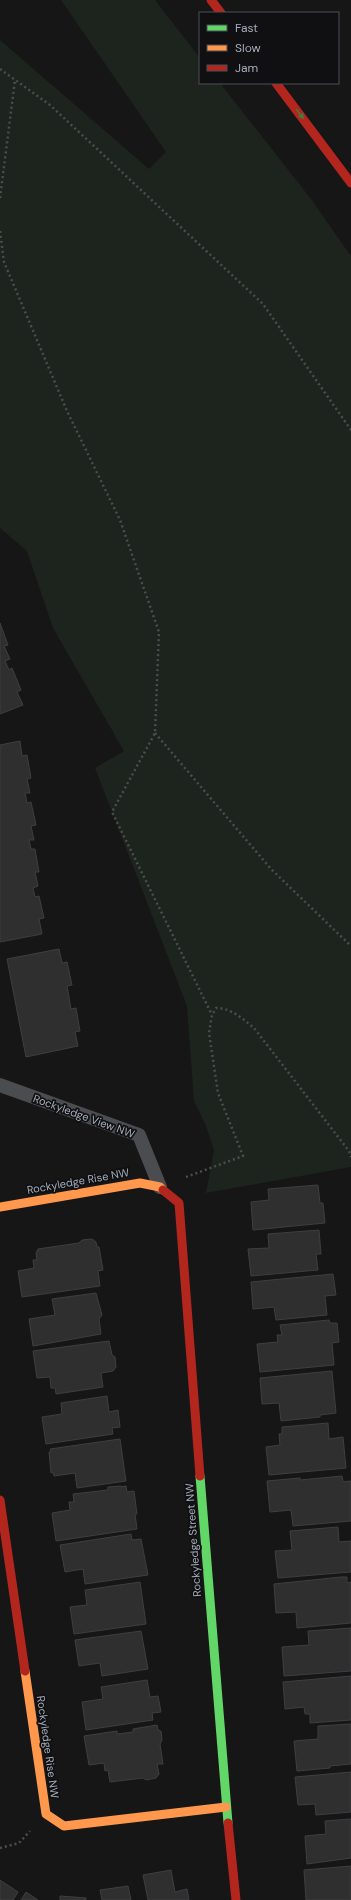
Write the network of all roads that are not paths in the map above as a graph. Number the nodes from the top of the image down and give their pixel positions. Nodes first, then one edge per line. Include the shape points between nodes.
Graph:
1 (211, 0) edge
2 (220, 12) edge
3 (277, 84) edge
4 (351, 183) edge
5 (0, 1085) edge
6 (160, 1187) junction
7 (0, 1207) edge
8 (0, 1500) edge
9 (226, 1807) junction
10 (236, 1900) edge

1 - 2 main road
3 -> 4 main road
5 - 6 lane, Rockyledge View NW via 139,1135
6 - 7 main road, Rockyledge Rise NW via 140,1183
6 - 9 main road, Rockyledge Street NW via 179,1203
8 - 9 main road, Rockyledge Rise NW via 46,1814 64,1826
9 - 10 main road, Rockyledge Street NW

